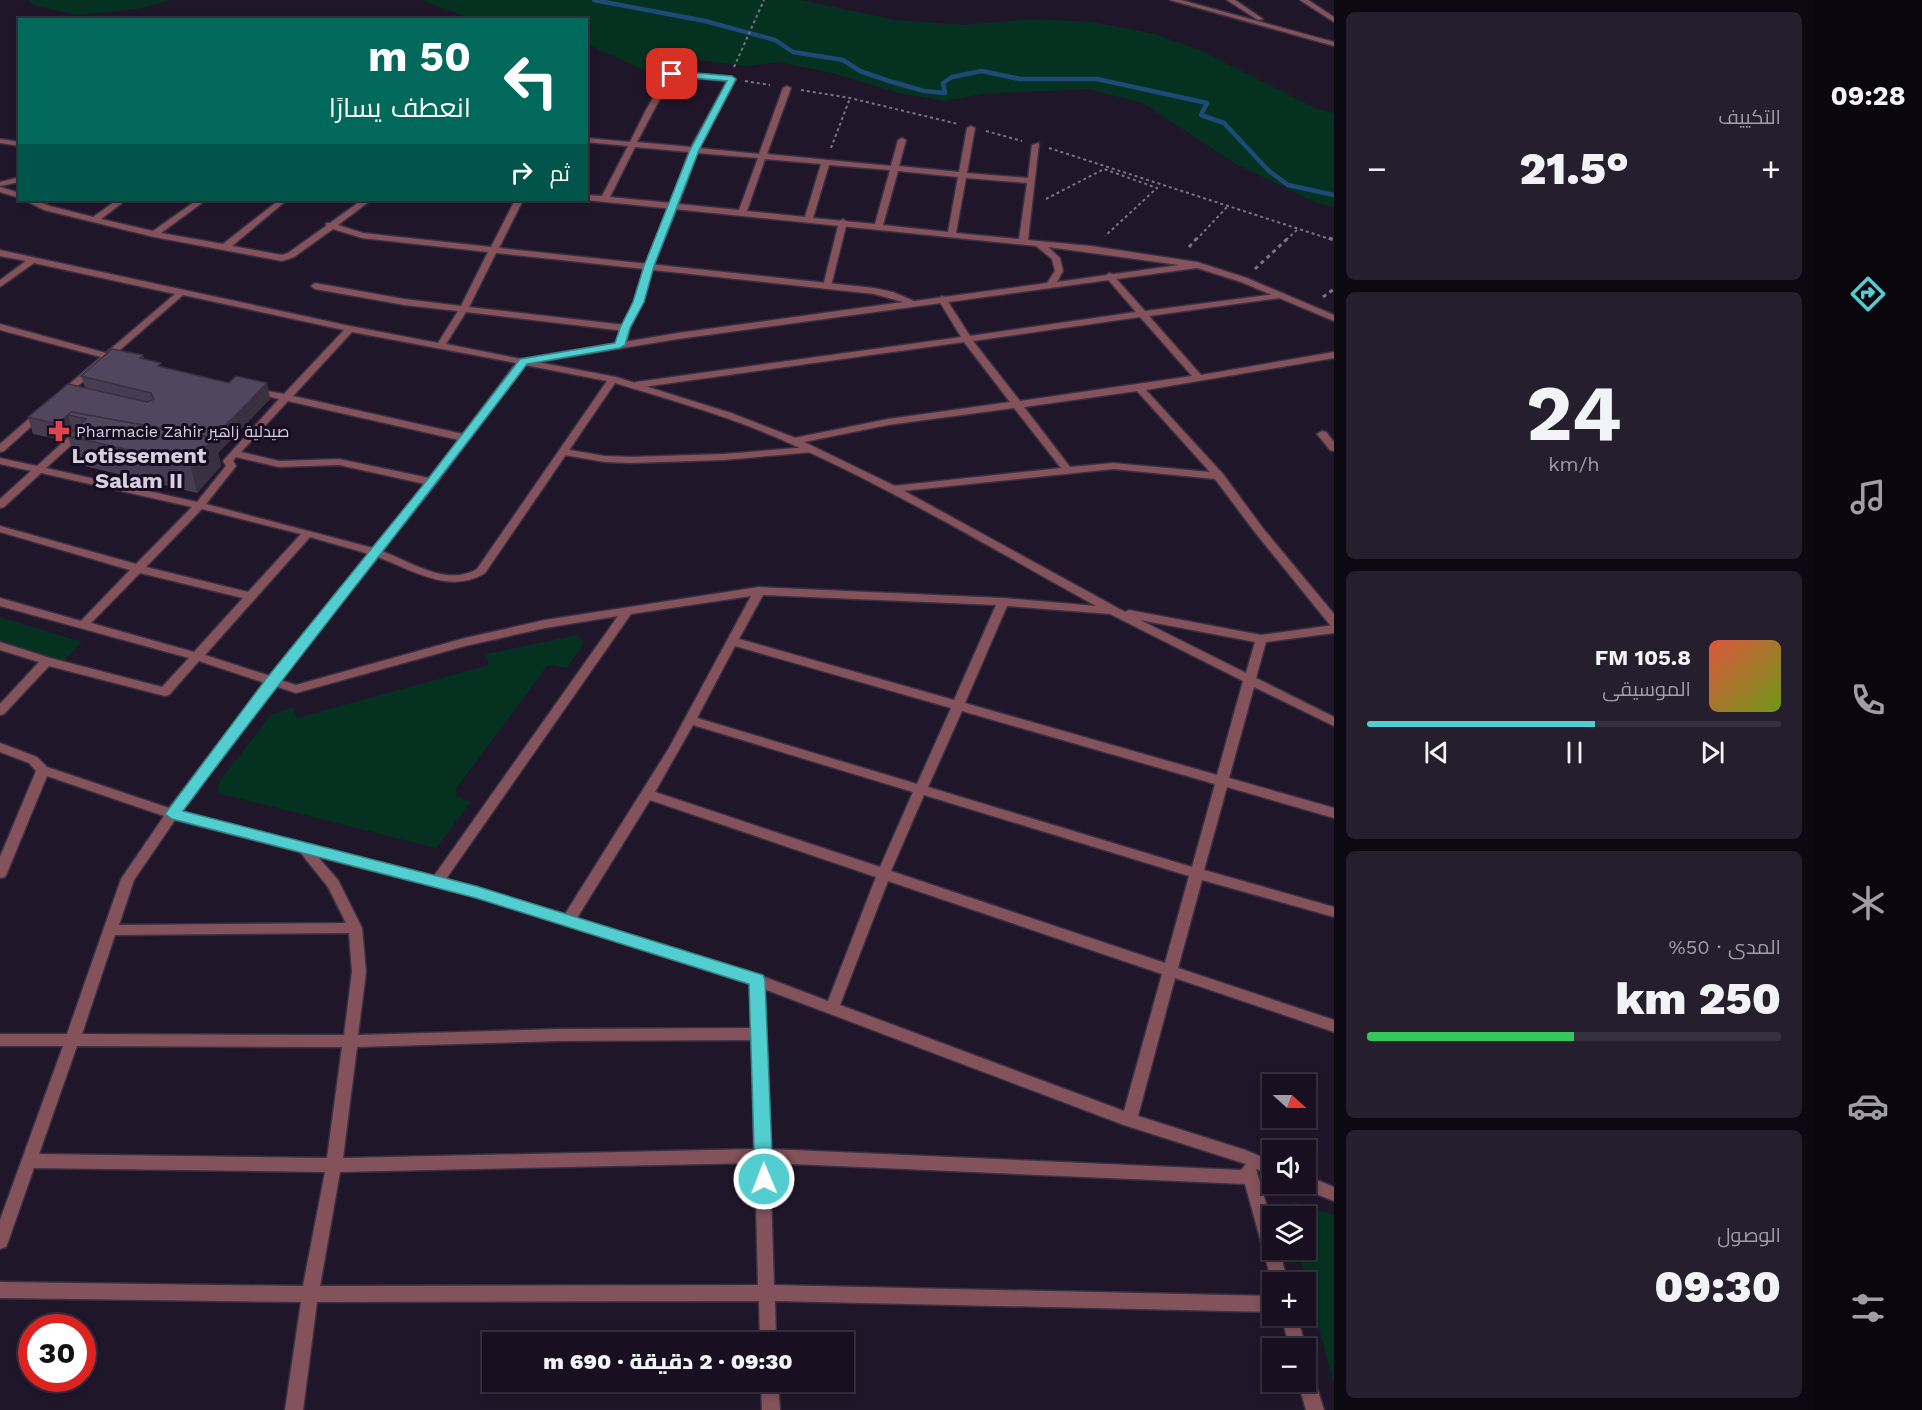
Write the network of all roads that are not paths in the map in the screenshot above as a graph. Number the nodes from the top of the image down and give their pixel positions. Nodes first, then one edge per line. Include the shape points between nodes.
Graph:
1 (1173, 0) edge
2 (1230, 0) edge
3 (1304, 0) edge
4 (1334, 20) edge
5 (1268, 25) junction
6 (1334, 44) edge
7 (787, 88) dead end
8 (971, 128) dead end
9 (588, 140) edge
10 (902, 140) dead end
11 (0, 141) edge
12 (18, 144) edge
13 (633, 144) junction
14 (1036, 145) dead end
15 (694, 150) junction
16 (762, 157) junction
17 (826, 162) junction
18 (893, 169) junction
19 (962, 176) junction
20 (0, 179) edge
21 (15, 180) edge
22 (1030, 181) junction
23 (0, 184) edge
24 (0, 189) edge
25 (18, 195) edge
26 (588, 197) edge
27 (605, 199) junction
28 (30, 201) edge
29 (121, 201) edge
30 (201, 201) edge
31 (282, 201) edge
32 (365, 201) edge
33 (518, 201) edge
34 (674, 206) junction
35 (742, 213) junction
36 (95, 219) junction
37 (808, 220) junction
38 (843, 222) junction
39 (329, 225) junction
40 (879, 226) junction
41 (154, 234) junction
42 (952, 234) junction
43 (1023, 242) junction
44 (1038, 243) junction
45 (225, 247) junction
46 (494, 249) junction
47 (0, 253) edge
48 (33, 260) junction
49 (1197, 265) junction
50 (649, 266) junction
51 (1109, 276) junction
52 (0, 284) edge
53 (1051, 284) junction
54 (315, 286) dead end
55 (827, 286) junction
56 (182, 292) junction
57 (1280, 295) junction
58 (942, 298) junction
59 (912, 303) junction
60 (463, 309) junction
61 (1141, 314) junction
62 (1334, 318) edge
63 (0, 327) edge
64 (625, 328) junction
65 (350, 329) junction
66 (967, 339) junction
67 (441, 345) junction
68 (620, 345) junction
69 (1334, 355) edge
70 (107, 357) junction
71 (129, 362) edge
72 (523, 362) junction
73 (1198, 377) junction
74 (613, 379) junction
75 (636, 385) junction
76 (240, 387) edge
77 (1139, 387) junction
78 (67, 395) edge
79 (285, 397) junction
80 (1015, 404) junction
81 (49, 406) edge
82 (1322, 434) dead end
83 (89, 437) edge
84 (465, 438) junction
85 (794, 441) junction
86 (1334, 448) edge
87 (0, 449) edge
88 (809, 450) junction
89 (564, 452) junction
90 (231, 457) junction
91 (216, 459) dead end
92 (0, 461) edge
93 (39, 470) junction
94 (1067, 470) junction
95 (1219, 476) junction
96 (432, 482) junction
97 (893, 489) junction
98 (0, 505) edge
99 (199, 506) junction
100 (0, 529) edge
101 (307, 534) junction
102 (375, 552) junction
103 (139, 569) junction
104 (759, 591) junction
105 (252, 597) junction
106 (0, 602) edge
107 (1003, 602) junction
108 (628, 611) junction
109 (1113, 611) junction
110 (1334, 622) edge
111 (82, 626) junction
112 (1334, 629) edge
113 (1261, 639) junction
114 (732, 641) junction
115 (0, 646) edge
116 (198, 657) junction
117 (47, 662) junction
118 (1251, 680) junction
119 (271, 683) junction
120 (960, 706) junction
121 (0, 711) edge
122 (690, 720) junction
123 (1334, 722) edge
124 (0, 747) edge
125 (42, 770) junction
126 (1221, 780) junction
127 (920, 790) junction
128 (647, 794) junction
129 (1334, 813) edge
130 (172, 814) junction
131 (304, 848) junction
132 (0, 873) edge
133 (1196, 873) junction
134 (884, 874) junction
135 (437, 882) junction
136 (1334, 912) edge
137 (568, 921) junction
138 (355, 928) junction
139 (111, 930) junction
140 (1169, 971) junction
141 (757, 980) junction
142 (832, 1008) junction
143 (1334, 1026) edge
144 (759, 1034) junction
145 (0, 1041) edge
146 (72, 1041) junction
147 (351, 1041) junction
148 (1129, 1120) junction
149 (764, 1156) junction
150 (1245, 1157) junction
151 (28, 1161) junction
152 (1262, 1164) edge
153 (334, 1165) junction
154 (1251, 1176) junction
155 (1316, 1187) edge
156 (1334, 1194) edge
157 (0, 1242) edge
158 (1277, 1272) edge
159 (0, 1290) edge
160 (766, 1293) junction
161 (310, 1294) junction
162 (1262, 1304) edge
163 (768, 1332) edge
164 (770, 1392) edge
165 (1310, 1392) edge
166 (294, 1410) edge
167 (771, 1410) edge
168 (1315, 1410) edge

1 - 5 street
2 - 5 street
3 - 4 street
5 - 6 street
7 - 16 street
8 - 19 street
9 - 13 street
10 - 18 street
11 - 12 street
13 - 15 street
13 - 15 street via 672,74 732,79
13 - 27 street
14 - 22 street
15 - 16 street
15 - 34 street
16 - 17 street
16 - 35 street
17 - 18 street
17 - 37 street
18 - 19 street
18 - 40 street
19 - 22 street
19 - 42 street
20 - 21 street
21 - 23 street
22 - 43 street
24 - 25 street
26 - 27 street
27 - 34 street
28 - 36 street
29 - 36 street
30 - 41 street
31 - 45 street
32 - 39 street
33 - 46 street
34 - 35 street
34 - 50 street
35 - 37 street
36 - 41 street
37 - 38 street
38 - 40 street
38 - 55 street
39 - 45 street via 286,258
39 - 46 street via 362,235
40 - 42 street
41 - 45 street
42 - 43 street
43 - 44 street
44 - 49 street
44 - 53 street via 1056,258 1059,271
46 - 50 street
46 - 60 street
47 - 48 street
48 - 52 street
48 - 56 street
49 - 51 street
49 - 57 street
50 - 55 street
50 - 64 street via 639,302
51 - 53 street
51 - 61 street
53 - 58 street
54 - 60 street
55 - 59 street via 890,294
56 - 65 street
56 - 70 street
57 - 61 street
57 - 62 street
58 - 59 street
58 - 66 street
59 - 68 street
60 - 64 street
60 - 67 street
61 - 66 street
61 - 73 street
63 - 70 street
64 - 68 street
65 - 67 street
65 - 79 street
66 - 75 street
66 - 80 street
67 - 72 street
68 - 72 street
69 - 73 street
70 - 71 street
70 - 78 street
72 - 74 street
72 - 84 street
73 - 77 street
74 - 75 street
74 - 89 street
75 - 85 street
76 - 79 street
77 - 80 street
77 - 95 street
79 - 84 street
79 - 90 street
80 - 85 street via 888,422
80 - 94 street
81 - 87 street
82 - 86 street
83 - 93 street via 77,435
84 - 96 street
85 - 88 street
88 - 89 street via 631,460
88 - 97 street
89 - 102 street via 474,577 442,578
90 - 91 street
90 - 96 street via 284,464 339,462
90 - 99 street via 231,466
92 - 93 street
93 - 98 street
93 - 99 street
94 - 95 street via 1113,466
94 - 97 street
95 - 110 street
96 - 102 street
97 - 109 street
99 - 101 street
99 - 103 street
100 - 103 street
101 - 102 street
101 - 105 street
102 - 119 street
103 - 105 street
103 - 111 street
104 - 107 street
104 - 108 street
104 - 114 street
105 - 116 street
106 - 111 street
107 - 109 street
107 - 120 street
108 - 119 street via 465,642 296,689
108 - 135 street
109 - 113 street
109 - 118 street
111 - 116 street
112 - 113 street
113 - 118 street
114 - 120 street
114 - 122 street
115 - 117 street
116 - 117 street via 169,690 159,692
116 - 119 street
117 - 121 street
118 - 123 street
118 - 126 street
119 - 130 street
120 - 126 street
120 - 127 street
122 - 127 street
122 - 128 street
124 - 125 street via 33,760
125 - 130 street
125 - 132 street
126 - 129 street
126 - 133 street
127 - 133 street
127 - 134 street
128 - 134 street
128 - 137 street
130 - 131 street
130 - 139 street via 128,879
131 - 135 street
131 - 138 street via 333,884
133 - 136 street
133 - 140 street
134 - 140 street
134 - 142 street
135 - 137 street
137 - 141 street
138 - 139 street
138 - 147 street via 359,972
139 - 146 street
140 - 143 street
140 - 148 street
141 - 142 street
141 - 144 street
142 - 148 street
144 - 147 street
144 - 149 street
145 - 146 street
146 - 147 street
146 - 151 street
147 - 153 street
148 - 150 street
149 - 153 street
149 - 154 street
149 - 160 street
150 - 152 street
150 - 154 street
151 - 153 street
151 - 157 street
153 - 161 street
154 - 158 street
155 - 156 street
159 - 161 street
160 - 161 street
160 - 162 street
160 - 163 street
161 - 166 street
164 - 167 street
165 - 168 street

